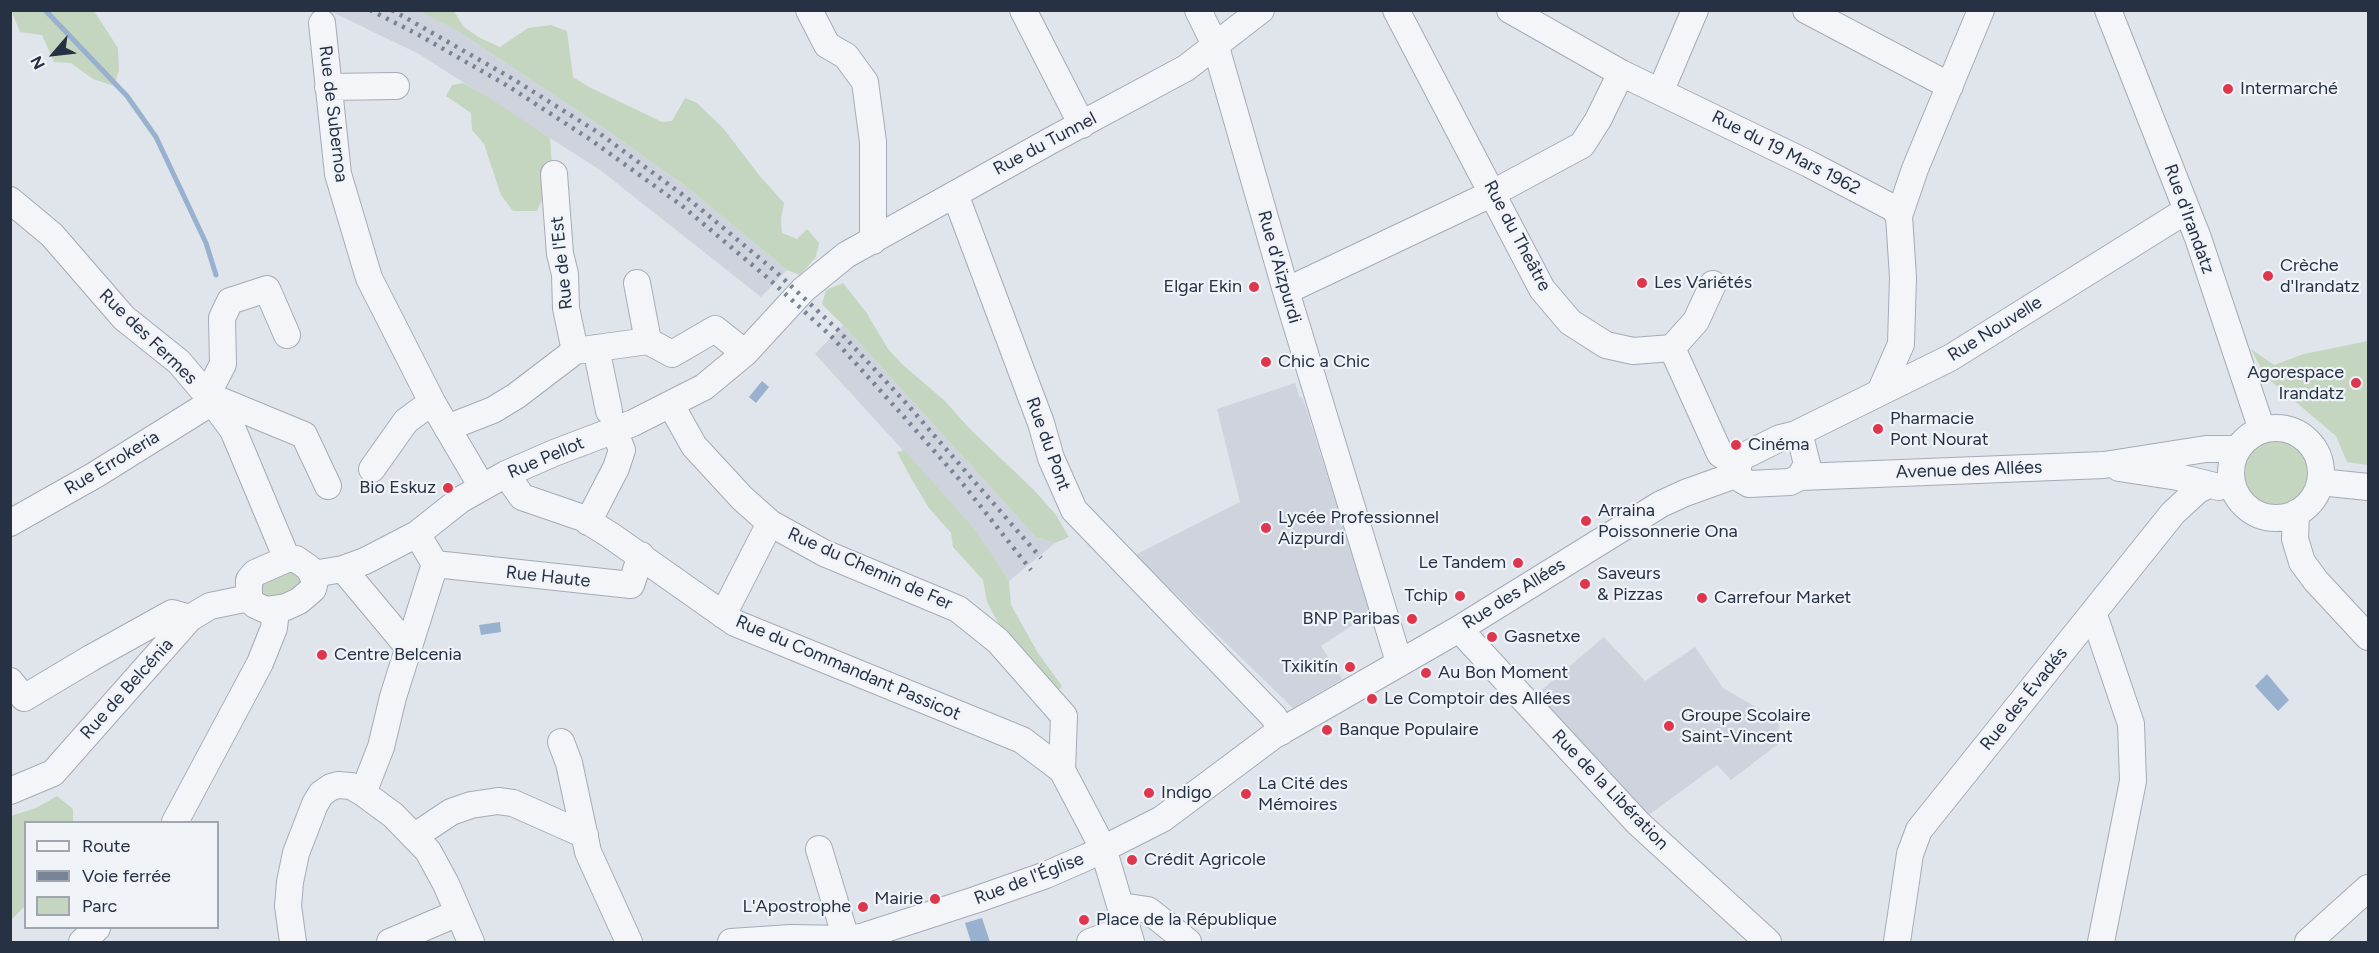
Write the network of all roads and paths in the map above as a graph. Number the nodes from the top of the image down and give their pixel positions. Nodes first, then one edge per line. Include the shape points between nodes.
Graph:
1 (809, 10) edge
2 (1023, 10) edge
3 (1198, 10) edge
4 (1261, 10) edge
5 (1396, 10) edge
6 (1510, 10) edge
7 (1695, 10) edge
8 (1806, 10) edge
9 (1981, 10) edge
10 (2108, 10) edge
11 (322, 23) dead end
12 (1216, 47) junction
13 (1621, 73) junction
14 (396, 86) dead end
15 (1950, 86) junction
16 (328, 87) junction
17 (1661, 90) junction
18 (1082, 125) junction
19 (554, 174) dead end
20 (1493, 193) junction
21 (955, 194) junction
22 (10, 200) edge
23 (2187, 210) junction
24 (1899, 216) junction
25 (873, 241) junction
26 (637, 283) dead end
27 (1713, 284) dead end
28 (1286, 291) junction
29 (771, 327) joint
30 (287, 335) dead end
31 (648, 341) junction
32 (1672, 348) junction
33 (585, 349) junction
34 (745, 353) junction
35 (1880, 392) junction
36 (209, 398) junction
37 (432, 402) junction
38 (671, 405) junction
39 (611, 421) junction
40 (447, 428) junction
41 (2262, 430) junction
42 (1796, 434) junction
43 (2238, 449) junction
44 (2189, 452) junction
45 (2104, 465) junction
46 (1732, 467) junction
47 (372, 469) dead end
48 (1803, 470) junction
49 (506, 474) junction
50 (2178, 477) junction
51 (2320, 482) junction
52 (2209, 485) junction
53 (328, 486) dead end
54 (482, 487) junction
55 (2368, 487) edge
56 (2234, 489) junction
57 (2173, 513) junction
58 (2296, 513) junction
59 (588, 522) junction
60 (10, 523) edge
61 (770, 523) junction
62 (417, 534) junction
63 (641, 555) junction
64 (287, 559) junction
65 (435, 564) junction
66 (343, 569) junction
67 (313, 574) junction
68 (249, 598) junction
69 (276, 610) junction
70 (723, 615) junction
71 (2091, 616) junction
72 (190, 618) junction
73 (1459, 629) junction
74 (2368, 637) edge
75 (409, 648) junction
76 (1399, 662) junction
77 (10, 681) edge
78 (1288, 729) junction
79 (561, 742) dead end
80 (1062, 770) junction
81 (10, 791) edge
82 (363, 793) junction
83 (176, 821) edge
84 (585, 835) junction
85 (416, 836) junction
86 (1103, 848) junction
87 (819, 849) dead end
88 (2368, 888) edge
89 (458, 913) junction
90 (1126, 926) edge
91 (95, 929) edge
92 (847, 941) edge
93 (82, 942) edge
94 (293, 942) edge
95 (390, 942) edge
96 (471, 942) edge
97 (629, 942) edge
98 (731, 942) edge
99 (1090, 942) edge
100 (1188, 942) edge
101 (1768, 942) edge
102 (1897, 942) edge
103 (2101, 942) edge
104 (2308, 942) edge

1 - 25 street via 827,45 846,56 865,82 873,142
2 - 18 street
3 - 12 street, Rue d'Aïzpurdi
4 - 12 street
5 - 20 street, Rue du Theâtre
6 - 13 street, Rue du 19 Mars 1962
7 - 17 street
8 - 15 street
9 - 15 street
10 - 23 street, Rue d'Irandatz
11 - 16 street, Rue de Subernoa
12 - 18 street, Rue du Tunnel via 1186,68
12 - 28 street, Rue d'Aïzpurdi
13 - 17 street, Rue du 19 Mars 1962
13 - 20 street via 1581,145
14 - 16 street
15 - 24 street
16 - 37 street, Rue de Subernoa via 338,174 369,278
17 - 24 street, Rue du 19 Mars 1962 via 1893,208
18 - 21 street, Rue du Tunnel
19 - 33 street, Rue de l'Est via 560,254 566,274 566,308
20 - 28 street
20 - 32 street, Rue du Theâtre via 1542,288 1570,322 1606,345 1633,351
21 - 25 street, Rue du Tunnel
21 - 78 street, Rue du Pont via 1051,458 1074,510
22 - 36 street, Rue des Fermes via 52,235 124,318 178,363
23 - 35 street, Rue Nouvelle via 1950,358
23 - 41 street, Rue d'Irandatz
24 - 35 street via 1903,277 1900,344
25 - 29 street, Rue du Tunnel via 820,275
26 - 31 street
27 - 32 street via 1696,321
28 - 76 street, Rue d'Aïzpurdi
29 - 34 street, Rue Pellot
30 - 36 street via 267,289 231,301 222,318 223,364
31 - 33 street
31 - 34 street via 672,354 715,329
32 - 46 street
33 - 39 street, Rue de l'Est
33 - 40 street via 493,410
34 - 38 street, Rue Pellot via 704,387
35 - 42 street, Rue Nouvelle
36 - 53 street via 304,435
36 - 60 street, Rue Errokeria via 94,475
36 - 64 street, Rue des Fermes via 233,430
37 - 40 street
37 - 47 street via 406,421
38 - 39 street, Rue Pellot
38 - 61 street, Rue du Chemin de Fer via 694,446
39 - 49 street, Rue Pellot
39 - 59 street, Rue de l'Est via 622,450
40 - 54 street
41 - 43 street
41 - 51 street via 2287,429 2309,442 2320,465
42 - 46 street, Rue des Allées via 1763,445
42 - 48 street via 1802,444
43 - 44 street, Avenue des Allées
43 - 56 street via 2231,469
44 - 45 street, Avenue des Allées
44 - 50 street
45 - 48 street, Avenue des Allées via 1833,476
45 - 50 street, Avenue des Allées
46 - 48 street via 1749,484 1790,482
46 - 73 street, Rue des Allées via 1661,504
49 - 54 street, Rue Pellot
49 - 59 street, Rue du Commandant Passicot via 522,497
50 - 52 street, Avenue des Allées
50 - 57 street
51 - 55 street
51 - 58 street via 2315,495
52 - 56 street, Avenue des Allées
52 - 57 street, Rue des Évadés
54 - 62 street, Rue Pellot
56 - 58 street via 2249,509 2260,515 2272,518
57 - 71 street, Rue des Évadés
58 - 74 street via 2295,539 2302,562
59 - 63 street, Rue du Commandant Passicot
61 - 70 street
61 - 80 street, Rue du Chemin de Fer via 824,553 958,609 998,641 1064,716
62 - 65 street
62 - 66 street, Rue Pellot
63 - 65 street, Rue Haute via 631,585
63 - 70 street, Rue du Commandant Passicot
64 - 67 street via 303,562
64 - 68 street via 255,573 249,580
65 - 75 street
66 - 67 street, Rue Pellot
66 - 75 street
67 - 69 street via 313,589 308,594
68 - 69 street via 266,610
68 - 72 street, Rue de Belcénia via 210,606
69 - 83 street via 274,628 260,663
70 - 80 street, Rue du Commandant Passicot via 1022,740
71 - 102 street, Rue des Évadés via 1919,830 1910,854
71 - 103 street via 2131,724 2133,781
72 - 77 street via 172,613 24,698
72 - 81 street, Rue de Belcénia via 52,773
73 - 76 street, Rue des Allées
73 - 101 street, Rue de la Libération via 1638,823
75 - 82 street via 381,747
76 - 78 street, Rue des Allées
78 - 86 street, Rue de l'Église via 1162,819
79 - 84 street
80 - 86 street, Rue du Commandant Passicot
82 - 85 street
82 - 94 street via 351,786 338,785 321,794 315,804 296,853 290,882 288,906
84 - 85 street via 513,803 498,801 451,812
84 - 97 street via 588,852
85 - 89 street via 446,884
86 - 90 street, Rue du Commandant Passicot
86 - 92 street, Rue de l'Église via 1046,875
87 - 92 street
88 - 104 street
89 - 95 street
89 - 96 street
90 - 99 street
90 - 100 street via 1148,910
91 - 93 street
92 - 98 street, Rue de l'Église via 791,938

